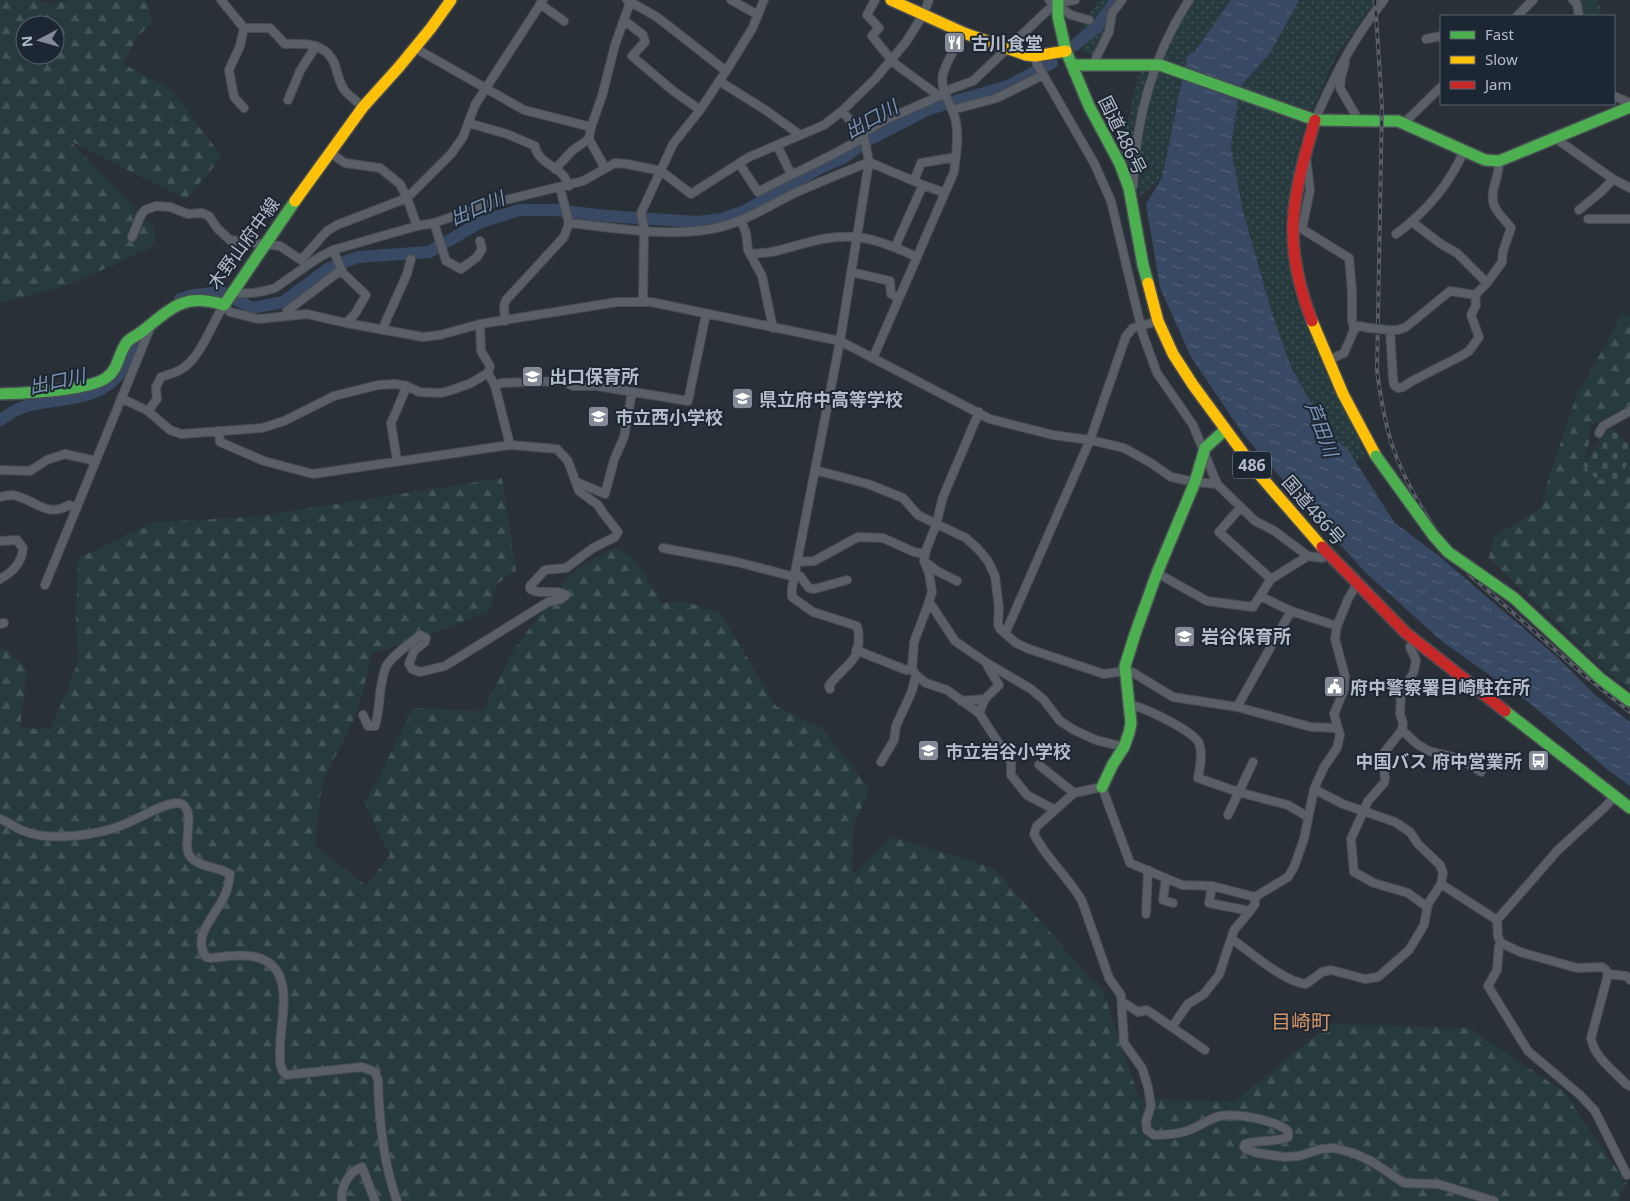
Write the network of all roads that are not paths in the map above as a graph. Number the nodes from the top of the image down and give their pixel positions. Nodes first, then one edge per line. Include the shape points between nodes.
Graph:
1 (221, 0) edge
2 (451, 0) edge
3 (731, 0) edge
4 (764, 0) edge
5 (875, 0) edge
6 (891, 0) edge
7 (929, 0) edge
8 (1074, 0) edge
9 (1122, 0) edge
10 (1189, 0) edge
11 (1384, 0) edge
12 (1533, 0) edge
13 (1573, 0) edge
14 (629, 1) edge
15 (1055, 1) edge
16 (542, 2) edge
17 (758, 15) junction
18 (923, 15) junction
19 (1518, 15) edge
20 (1579, 15) edge
21 (624, 20) junction
22 (1089, 20) dead end
23 (564, 21) dead end
24 (244, 28) junction
25 (964, 33) junction
26 (1440, 36) edge
27 (1426, 39) dead end
28 (316, 46) junction
29 (415, 48) junction
30 (1006, 49) junction
31 (1066, 51) junction
32 (1345, 56) junction
33 (892, 60) junction
34 (1036, 60) junction
35 (1072, 65) junction
36 (1096, 65) junction
37 (1157, 65) junction
38 (726, 71) junction
39 (1043, 75) junction
40 (719, 81) junction
41 (486, 88) junction
42 (1440, 88) edge
43 (942, 95) junction
44 (1615, 97) edge
45 (288, 100) dead end
46 (1630, 105) edge
47 (363, 107) junction
48 (244, 108) dead end
49 (700, 110) junction
50 (952, 110) junction
51 (842, 111) junction
52 (1313, 119) junction
53 (1359, 120) junction
54 (468, 123) junction
55 (1403, 124) junction
56 (591, 128) junction
57 (800, 135) junction
58 (863, 135) junction
59 (1555, 138) junction
60 (590, 139) junction
61 (777, 145) junction
62 (1464, 151) junction
63 (329, 152) junction
64 (1305, 156) junction
65 (956, 157) junction
66 (1499, 161) junction
67 (869, 162) junction
68 (740, 163) junction
69 (555, 168) junction
70 (605, 168) junction
71 (660, 171) junction
72 (792, 174) junction
73 (1613, 179) junction
74 (914, 181) junction
75 (923, 185) junction
76 (569, 186) junction
77 (560, 188) junction
78 (1129, 188) junction
79 (1630, 188) edge
80 (946, 192) junction
81 (407, 198) junction
82 (1579, 210) dead end
83 (1630, 218) edge
84 (1588, 219) dead end
85 (741, 220) junction
86 (1412, 222) junction
87 (434, 223) junction
88 (570, 223) junction
89 (416, 226) junction
90 (644, 229) junction
91 (1396, 234) dead end
92 (856, 236) junction
93 (132, 237) dead end
94 (480, 241) dead end
95 (265, 245) junction
96 (895, 248) junction
97 (335, 254) junction
98 (750, 254) junction
99 (917, 257) junction
100 (412, 259) dead end
101 (342, 270) junction
102 (850, 272) junction
103 (1487, 283) junction
104 (233, 291) junction
105 (1475, 295) junction
106 (899, 298) junction
107 (644, 302) junction
108 (225, 304) junction
109 (706, 314) junction
110 (289, 316) junction
111 (505, 321) junction
112 (1158, 321) junction
113 (153, 322) junction
114 (346, 323) junction
115 (480, 324) junction
116 (1141, 325) junction
117 (773, 328) junction
118 (382, 330) junction
119 (1354, 330) junction
120 (1390, 330) junction
121 (840, 341) junction
122 (873, 358) junction
123 (1327, 361) junction
124 (488, 373) junction
125 (407, 386) junction
126 (495, 386) junction
127 (632, 392) junction
128 (0, 394) edge
129 (121, 398) junction
130 (148, 411) junction
131 (1630, 411) edge
132 (979, 412) junction
133 (1225, 430) junction
134 (219, 431) junction
135 (1598, 432) dead end
136 (1090, 440) junction
137 (510, 445) junction
138 (1203, 452) junction
139 (96, 461) junction
140 (397, 461) junction
141 (0, 470) edge
142 (815, 470) junction
143 (577, 482) junction
144 (1195, 482) junction
145 (1217, 484) junction
146 (605, 494) junction
147 (0, 497) edge
148 (598, 504) junction
149 (1241, 507) junction
150 (77, 508) junction
151 (936, 524) junction
152 (0, 541) edge
153 (663, 548) dead end
154 (925, 554) junction
155 (1329, 555) junction
156 (1308, 556) junction
157 (798, 562) junction
158 (926, 564) junction
159 (1157, 573) junction
160 (795, 575) junction
161 (0, 579) edge
162 (1271, 579) junction
163 (847, 580) dead end
164 (957, 581) dead end
165 (1357, 584) junction
166 (45, 585) dead end
167 (1260, 596) junction
168 (928, 604) junction
169 (1291, 611) junction
170 (1337, 626) junction
171 (1005, 634) junction
172 (1415, 640) junction
173 (856, 650) junction
174 (987, 663) junction
175 (1125, 671) junction
176 (914, 672) junction
177 (830, 689) dead end
178 (985, 699) junction
179 (961, 701) junction
180 (1630, 701) edge
181 (1129, 705) junction
182 (1236, 707) junction
183 (979, 713) junction
184 (363, 715) dead end
185 (1337, 728) junction
186 (1402, 730) junction
187 (1124, 747) junction
188 (881, 762) dead end
189 (1253, 762) dead end
190 (1039, 765) dead end
191 (1481, 772) dead end
192 (1102, 787) junction
193 (1314, 789) junction
194 (1238, 792) junction
195 (1074, 793) junction
196 (1614, 797) junction
197 (1630, 808) edge
198 (1055, 810) junction
199 (1364, 811) junction
200 (1228, 815) dead end
201 (1308, 817) junction
202 (0, 819) edge
203 (1148, 870) junction
204 (1166, 878) junction
205 (1441, 884) junction
206 (1212, 886) junction
207 (1255, 897) junction
208 (1173, 903) dead end
209 (1428, 904) junction
210 (1250, 911) junction
211 (1146, 914) dead end
212 (1497, 920) junction
213 (1232, 939) junction
214 (1501, 943) junction
215 (1608, 974) junction
216 (1630, 980) edge
217 (1123, 1006) junction
218 (1172, 1027) junction
219 (1204, 1050) dead end
220 (1630, 1086) edge
221 (1627, 1175) dead end
222 (342, 1201) edge
223 (375, 1201) edge
224 (397, 1201) edge
225 (1494, 1201) edge

1 - 24 street
2 - 29 main road, 木野山府中線
3 - 17 street
4 - 17 street
5 - 33 street via 867,15 879,28 872,36
6 - 18 main road
7 - 18 street
8 - 15 street
9 - 36 street via 1112,13
10 - 37 street
11 - 32 street
12 - 19 street
13 - 20 street
14 - 21 street
14 - 38 street via 656,17
15 - 22 street via 1071,16
15 - 30 street
15 - 31 main road, 国道486号 / 486
16 - 23 street
16 - 41 street
17 - 38 street
18 - 25 main road
18 - 33 street
21 - 49 street via 643,35 645,42 632,56
21 - 56 street
24 - 28 street via 270,28 284,44
24 - 48 street via 240,46 228,70 234,98
25 - 30 main road
25 - 43 street via 943,75
26 - 27 street
28 - 45 street via 300,71
28 - 47 street via 332,58 343,88
29 - 41 street
29 - 47 main road, 木野山府中線
30 - 34 main road
30 - 43 street via 973,81
31 - 34 main road
31 - 35 main road, 国道486号 / 486
32 - 52 street
32 - 53 street via 1340,88
33 - 43 street
33 - 51 street
34 - 39 street
35 - 36 main road
35 - 78 main road, 国道486号 / 486
36 - 37 main road
37 - 52 main road
37 - 78 street via 1139,124 1133,186
38 - 40 street
39 - 50 street via 997,98
39 - 116 street via 1094,164 1111,201
40 - 49 street
40 - 57 street
41 - 54 street
41 - 56 street via 524,110
42 - 55 street
43 - 50 street
43 - 58 street via 885,120
44 - 46 street
46 - 59 main road
47 - 63 main road, 木野山府中線
49 - 71 street via 673,144
50 - 65 street via 956,123
51 - 57 street
51 - 58 street
52 - 53 main road
52 - 64 main road
53 - 55 main road
54 - 69 street via 535,146 535,151
54 - 81 street via 464,137 451,154
55 - 62 main road
56 - 60 street
57 - 61 street
58 - 67 street
58 - 72 street via 843,150
59 - 66 main road
59 - 73 street
60 - 69 street
60 - 70 street
61 - 68 street
61 - 72 street
62 - 66 main road via 1485,160
62 - 86 street via 1439,194
63 - 81 street via 344,163 380,168 400,184
63 - 95 main road, 木野山府中線
64 - 119 street via 1308,158 1310,190 1302,229 1349,258
64 - 123 main road via 1295,195 1294,259 1301,294
65 - 74 street via 921,163
65 - 80 street
66 - 103 street via 1494,205 1512,228 1502,262
67 - 74 street
67 - 85 street
67 - 92 street
68 - 71 street via 691,194
68 - 72 street via 758,192
69 - 76 street
70 - 71 street via 615,163
70 - 76 street
71 - 90 street via 642,213
73 - 79 street
73 - 82 street
74 - 75 street
75 - 80 street
75 - 96 street
76 - 77 street
77 - 87 street via 489,204
77 - 88 street
78 - 112 main road, 国道486号 / 486 via 1143,265
80 - 99 street
81 - 89 street
81 - 95 street via 337,224 301,260 280,246
83 - 84 street
85 - 90 street via 705,230
85 - 98 street
86 - 91 street
86 - 103 street via 1457,253
87 - 89 street
87 - 94 street via 446,261 462,269 482,250
88 - 90 street
88 - 111 street via 564,237 506,300
89 - 97 street
90 - 107 street
92 - 96 street
92 - 98 street via 824,238
92 - 102 street
93 - 95 street via 141,215 156,206 188,214 202,212 230,240
95 - 104 main road, 木野山府中線
96 - 99 street
97 - 101 street
97 - 104 street via 318,258 267,291 238,294
98 - 117 street via 762,276
99 - 106 street
100 - 118 street
101 - 110 street via 287,311
101 - 114 street via 366,295
102 - 106 street via 890,281 891,294
102 - 121 street
103 - 105 street
104 - 108 main road, 木野山府中線
105 - 120 street via 1450,291 1406,327
105 - 120 street via 1476,305 1471,316 1479,337 1469,351 1404,387 1394,385
106 - 122 street
107 - 109 street
107 - 111 street via 617,302
108 - 110 street via 230,312 258,320
108 - 113 main road, 木野山府中線 via 198,299 184,302 168,309
108 - 130 street via 207,338 188,364 161,377 156,387 157,399
109 - 117 street
109 - 127 street via 688,401
110 - 114 street via 307,314
111 - 115 street
112 - 116 street
112 - 133 main road, 国道486号 / 486 via 1173,354
113 - 128 main road, 木野山府中線 via 125,345 117,367 106,378 48,392
113 - 129 street
114 - 118 street
115 - 118 street via 423,337
115 - 124 street via 481,351 490,366
116 - 136 street via 1126,336
116 - 138 street via 1157,374 1193,425
117 - 121 street
119 - 120 street, bridge via 1360,326
119 - 123 street via 1344,354
121 - 122 street
121 - 142 street
122 - 132 street
123 - 180 main road, bridge via 1376,456 1448,552 1514,598 1601,679
124 - 125 street via 471,384 441,392 419,392
124 - 126 street
125 - 134 street via 378,385 354,390 262,428
125 - 140 street via 391,423
126 - 127 street via 501,382 562,381 573,386
126 - 137 street
127 - 146 street via 624,438
129 - 130 street
129 - 139 street
130 - 134 street via 170,430 181,434
131 - 135 street
132 - 136 street via 990,419 1053,435
132 - 151 street via 943,498
133 - 138 main road
133 - 155 main road, 国道486号 / 486
134 - 140 street via 220,442 264,461 313,474
136 - 144 street via 1124,448 1171,477
136 - 171 street
137 - 140 street
137 - 143 street via 557,449 568,461
138 - 144 main road
138 - 145 street
139 - 141 street via 65,454 30,471
139 - 150 street
142 - 151 street via 868,484 903,498 918,514
142 - 157 street
143 - 146 street
143 - 148 street via 579,491
144 - 145 street
144 - 159 main road
145 - 149 street
146 - 148 street
147 - 150 street via 12,495 53,511 69,505
148 - 184 street via 618,532 616,537 593,548 566,568 545,570 530,586 535,592 562,592 566,595 548,602 445,666 420,672 409,664 414,651 425,642 426,638 420,635 386,666 375,726 368,726
149 - 156 street
149 - 162 street via 1219,532
150 - 166 street
151 - 154 street
151 - 171 street via 966,538 988,562 995,576 998,624
152 - 161 street via 17,540 23,548 20,561
153 - 160 street
154 - 157 street via 883,538 858,537 814,561
154 - 158 street
155 - 156 street via 1322,558
155 - 165 main road, 国道486号 / 486
156 - 162 street
157 - 160 street
158 - 164 street
158 - 168 street via 932,592
159 - 167 street via 1207,602 1253,607
159 - 175 main road
160 - 163 street via 814,589
160 - 173 street via 792,597 813,612 857,626 860,634
162 - 167 street
165 - 170 street
165 - 172 main road, 国道486号 / 486
167 - 169 street
168 - 174 street via 955,641
168 - 176 street via 914,642
169 - 170 street
169 - 182 street
170 - 185 street via 1336,649 1345,676 1344,690 1334,714
171 - 175 street via 1029,649 1094,671 1104,674
172 - 186 street via 1410,647 1416,660 1414,671 1401,696
172 - 196 main road, 国道486号 / 486
173 - 176 street
173 - 177 street via 855,657 835,677
174 - 178 street via 999,686
174 - 187 street via 1030,689 1044,700 1060,721 1074,730
175 - 181 main road
175 - 182 street via 1173,697
176 - 179 street via 926,683 947,690
176 - 188 street via 912,691 896,726 894,740
178 - 179 street
178 - 183 street
179 - 183 street
181 - 187 main road via 1131,723
181 - 194 street via 1175,724 1198,741 1198,778
182 - 185 street via 1311,727
183 - 198 street via 1011,762 1011,775 1027,795
185 - 193 street via 1340,735 1337,748
186 - 191 street via 1429,751 1461,758
186 - 199 street via 1384,754 1384,783 1368,801
187 - 192 main road
189 - 194 street
190 - 195 street
192 - 195 street
192 - 203 street via 1130,863
193 - 199 street
193 - 201 street
194 - 200 street
194 - 201 street via 1288,805
195 - 198 street
196 - 197 main road, 国道486号 / 486
196 - 212 street via 1558,850
198 - 217 street via 1037,826 1034,834 1082,901 1109,978 1121,996
199 - 205 street via 1395,822 1410,832 1440,865 1443,873
199 - 209 street via 1352,839 1354,872
201 - 207 street via 1294,868 1288,877
202 - 224 street via 24,831 58,836 104,831 125,825 168,804 184,806 189,856 230,874 224,897 204,930 203,952 211,958 248,956 262,959 278,973 283,987 284,1008 280,1065 286,1075 362,1068 375,1072 383,1150
203 - 204 street
203 - 211 street
204 - 206 street via 1182,885
204 - 208 street via 1163,900
205 - 209 street
205 - 212 street
206 - 207 street
206 - 210 street via 1209,903
207 - 210 street
209 - 213 street via 1424,925 1410,950 1378,977 1365,979 1331,970 1322,972 1306,984 1298,983
210 - 213 street via 1234,930
212 - 214 street
213 - 218 street via 1219,975 1204,994 1188,1004
214 - 215 street via 1520,952 1577,968 1602,967
214 - 221 street via 1497,970 1488,986 1528,1051 1595,1111
215 - 216 street via 1626,976
215 - 220 street via 1591,1038 1593,1047
217 - 218 street via 1126,1004 1138,1012 1146,1010
217 - 225 street via 1124,1043 1142,1068 1151,1106 1147,1130 1154,1135 1189,1130 1219,1116 1251,1118 1288,1131 1288,1137 1282,1139 1246,1144 1246,1149 1257,1154 1299,1156 1334,1148 1353,1152 1404,1183 1438,1184
218 - 219 street
222 - 223 street via 346,1181 362,1167

